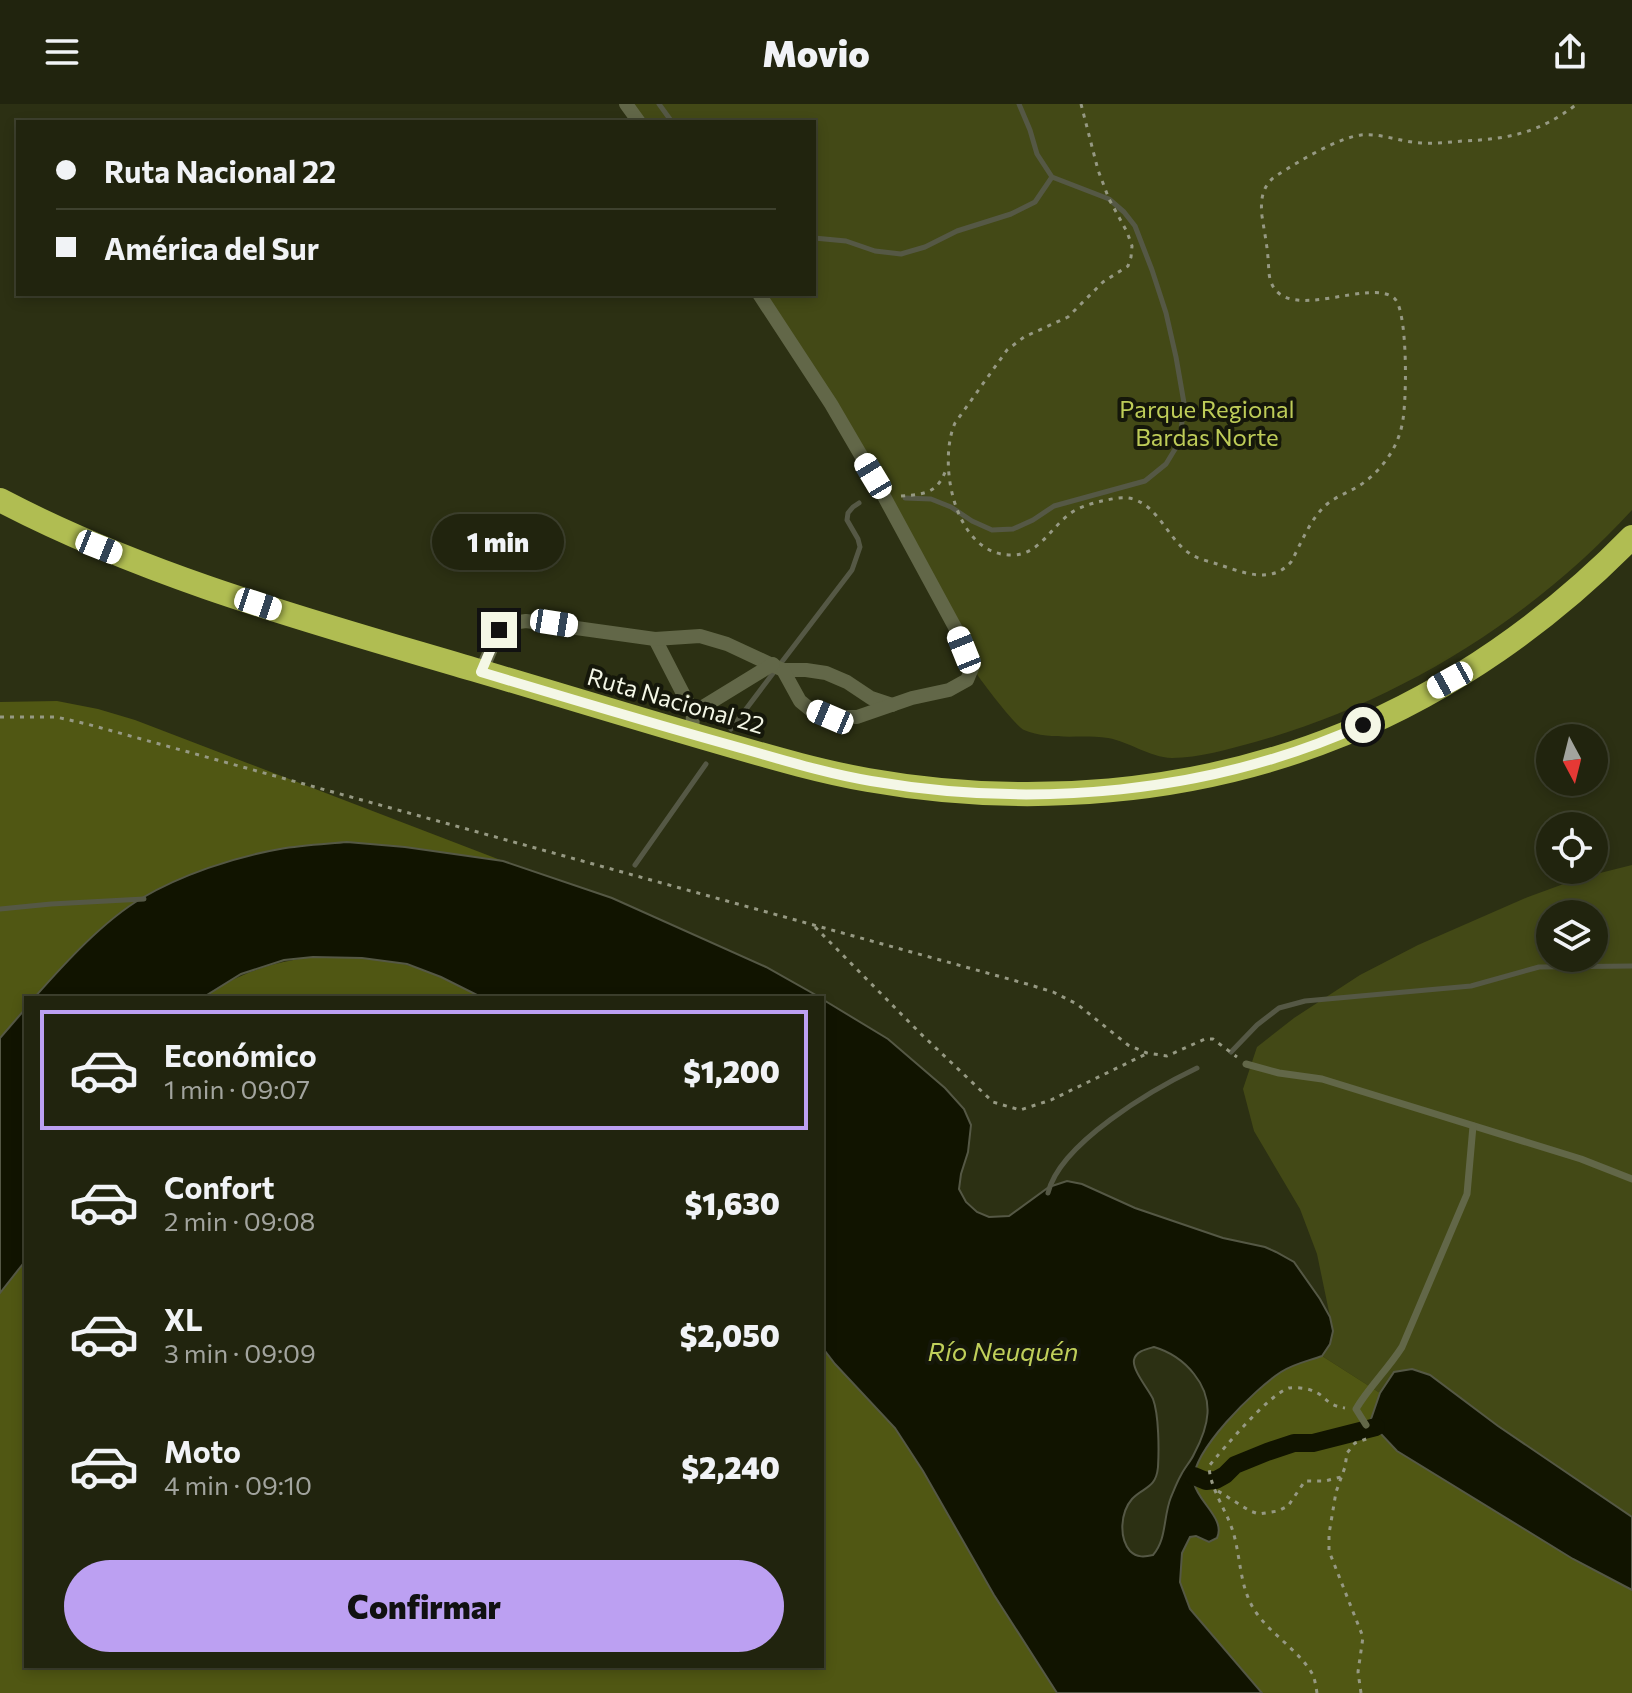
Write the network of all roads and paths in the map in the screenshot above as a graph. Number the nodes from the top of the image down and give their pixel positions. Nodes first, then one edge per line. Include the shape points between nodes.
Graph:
1 (1081, 104) edge
2 (1577, 104) edge
3 (760, 296) edge
4 (948, 463) junction
5 (885, 497) junction
6 (0, 500) edge
7 (1632, 537) edge
8 (655, 639) junction
9 (778, 667) junction
10 (481, 672) junction
11 (892, 705) junction
12 (0, 717) edge
13 (692, 725) junction
14 (813, 924) junction
15 (1147, 1053) junction
16 (1246, 1064) joint
17 (1473, 1126) junction
18 (1632, 1179) edge
19 (1356, 1409) junction
20 (1366, 1425) dead end
21 (1369, 1438) dead end
22 (1341, 1477) junction
23 (1217, 1491) junction
24 (1317, 1693) edge
25 (1361, 1693) edge

1 - 4 path via 1098,170 1132,246 1128,266 1068,317 1007,350 955,423
2 - 4 path via 1542,125 1505,138 1425,143 1351,137 1277,175 1264,189 1269,272 1276,291 1309,301 1383,293 1393,297 1404,319 1405,409 1397,443 1374,475 1318,514 1285,569 1254,575 1202,559 1188,553 1147,506 1117,498 1073,512 1028,552 997,554 962,522
3 - 5 street
4 - 5 path via 936,489
5 - 11 street via 972,668 967,680 949,690
6 - 10 highway, Ruta Nacional 22 via 168,574
7 - 13 highway, Ruta Nacional 22 via 1590,579 1508,643 1382,717 1272,759 1160,784 1043,795 905,786 821,771
8 - 9 street via 700,636
8 - 10 street via 554,623 512,623 499,630
8 - 13 street
9 - 11 street via 826,673
9 - 11 street via 800,701 830,717 857,717
9 - 13 street
10 - 13 highway, Ruta Nacional 22
12 - 14 path via 56,717 87,724
14 - 15 path via 1053,992
14 - 15 path via 993,1102 1020,1110
15 - 16 path via 1167,1056 1196,1041 1213,1039
16 - 17 lane via 1322,1079
17 - 18 lane
17 - 19 lane via 1467,1194 1449,1241 1402,1347
19 - 20 lane
19 - 23 path via 1333,1407 1314,1391 1283,1391 1209,1466
21 - 22 path via 1347,1453
22 - 23 path via 1305,1481 1288,1506 1259,1514
22 - 25 path via 1329,1551 1363,1637
23 - 24 path via 1234,1532 1242,1584 1255,1611 1302,1660

